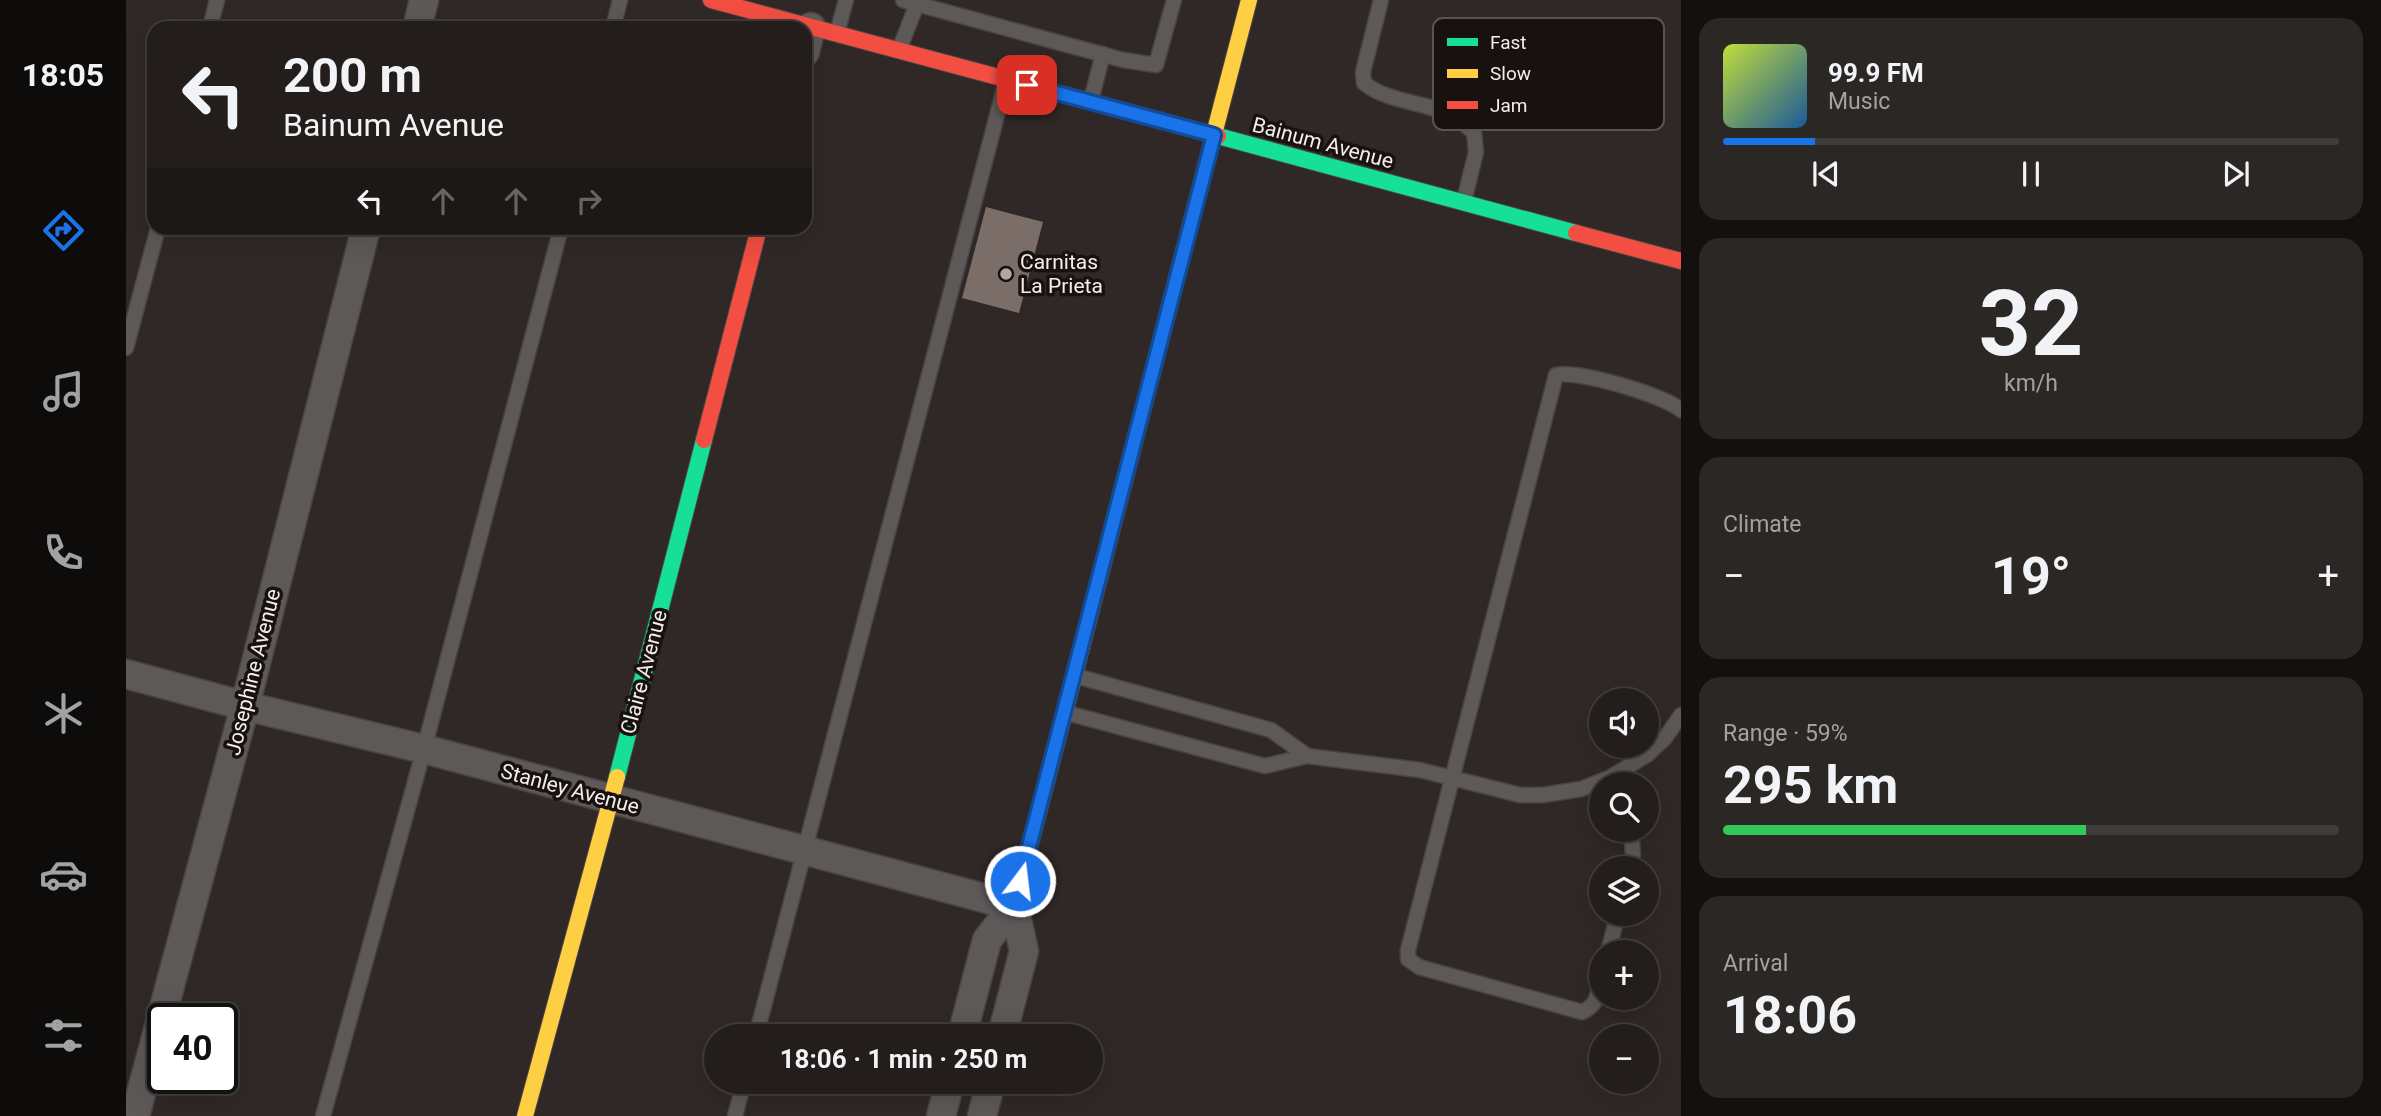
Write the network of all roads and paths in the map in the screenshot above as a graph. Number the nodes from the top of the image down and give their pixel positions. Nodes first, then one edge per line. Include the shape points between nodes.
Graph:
1 (217, 0) edge
2 (424, 0) edge
3 (620, 0) edge
4 (711, 0) edge
5 (846, 0) edge
6 (1174, 0) edge
7 (1249, 0) edge
8 (1381, 0) edge
9 (910, 2) edge
10 (212, 21) edge
11 (419, 21) edge
12 (615, 21) edge
13 (770, 21) edge
14 (818, 38) edge
15 (898, 51) junction
16 (1103, 54) junction
17 (1006, 79) junction
18 (1091, 102) junction
19 (1433, 109) edge
20 (1471, 130) edge
21 (1214, 135) junction
22 (1463, 202) junction
23 (156, 235) edge
24 (364, 235) edge
25 (559, 235) edge
26 (758, 235) edge
27 (1681, 261) edge
28 (126, 348) edge
29 (1681, 410) edge
30 (126, 674) edge
31 (1073, 675) junction
32 (244, 706) junction
33 (1064, 712) junction
34 (1681, 715) edge
35 (425, 749) junction
36 (1307, 756) junction
37 (1623, 772) edge
38 (1452, 778) junction
39 (1589, 787) edge
40 (611, 800) junction
41 (806, 849) junction
42 (1014, 905) junction
43 (1589, 1009) edge
44 (760, 1024) edge
45 (965, 1024) edge
46 (1005, 1024) edge
47 (741, 1094) edge
48 (947, 1094) edge
49 (987, 1094) edge
50 (135, 1116) edge
51 (323, 1116) edge
52 (526, 1116) edge
53 (735, 1116) edge
54 (941, 1116) edge
55 (982, 1116) edge

1 - 10 lane
2 - 11 street
3 - 12 lane
4 - 13 street, Bainum Avenue
5 - 14 lane
6 - 16 lane via 1156,65
7 - 21 street
8 - 19 lane via 1364,83 1377,94
9 - 15 lane
9 - 16 lane
14 - 15 street, Bainum Avenue
15 - 17 street, Bainum Avenue
16 - 18 lane
17 - 18 street, Bainum Avenue
17 - 41 lane
18 - 21 street, Bainum Avenue
20 - 22 lane via 1476,152
21 - 22 street, Bainum Avenue
21 - 31 street
22 - 27 street, Bainum Avenue
23 - 28 lane
24 - 32 street, Josephine Avenue
25 - 35 lane
26 - 40 street, Claire Avenue
29 - 38 lane via 1651,394 1577,375 1556,375
30 - 32 street, Stanley Avenue
31 - 33 street
31 - 36 lane via 1271,730
32 - 35 street, Stanley Avenue
32 - 50 street, Josephine Avenue
33 - 36 lane via 1265,765
33 - 42 street
34 - 37 lane via 1665,738
35 - 40 street, Stanley Avenue
35 - 51 lane
36 - 38 lane
38 - 39 lane via 1532,795
38 - 43 lane via 1408,959 1419,967 1581,1012
40 - 41 street, Stanley Avenue
40 - 52 street, Claire Avenue
41 - 42 street, Stanley Avenue
41 - 44 lane
42 - 45 street via 987,940
42 - 46 street via 1024,951
47 - 53 lane
48 - 54 street
49 - 55 street

